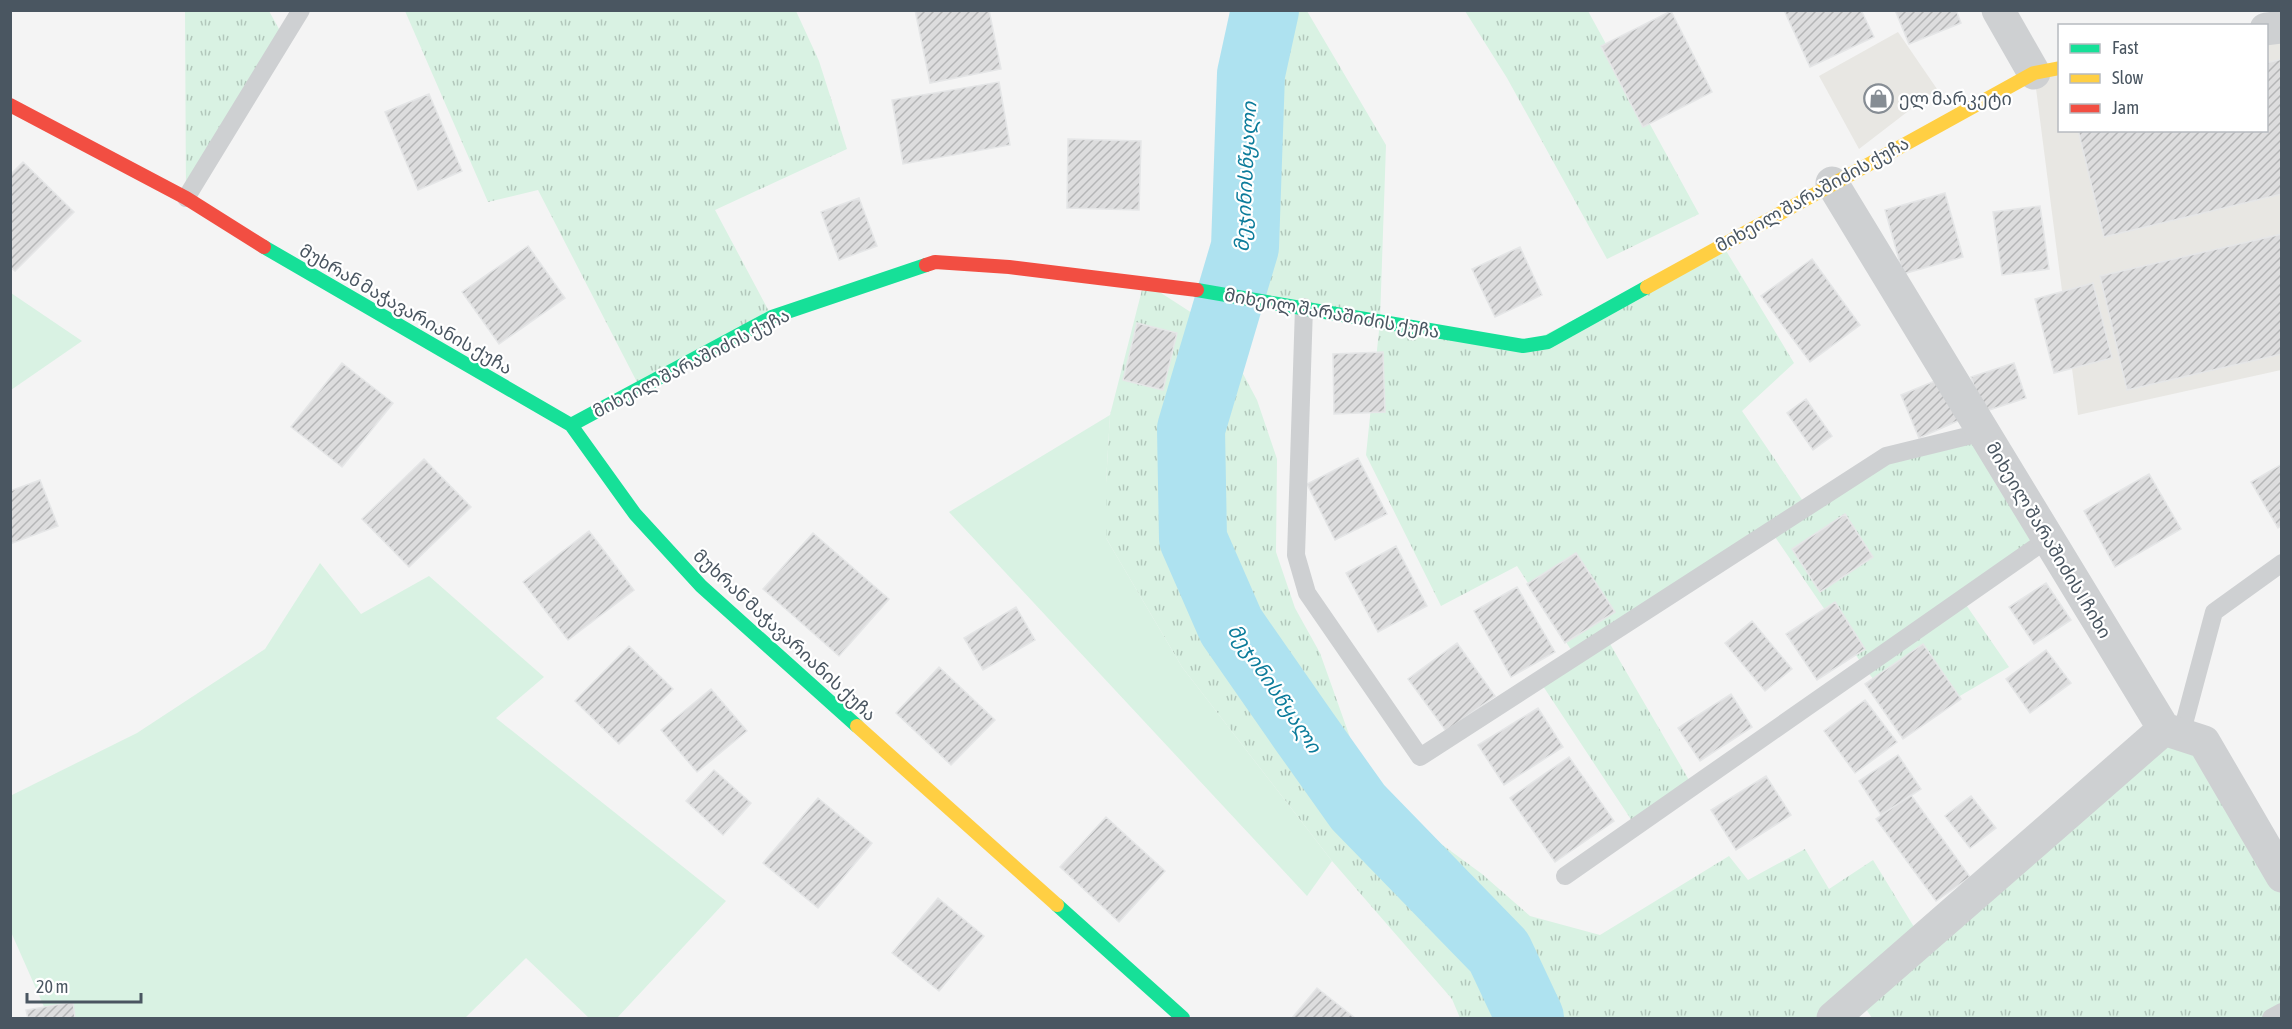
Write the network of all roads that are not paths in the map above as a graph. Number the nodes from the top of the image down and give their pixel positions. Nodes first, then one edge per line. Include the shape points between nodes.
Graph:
1 (301, 10) edge
2 (1998, 10) edge
3 (2047, 71) edge
4 (10, 105) edge
5 (1832, 183) junction
6 (186, 198) junction
7 (1304, 307) junction
8 (571, 425) junction
9 (1984, 432) junction
10 (2049, 538) junction
11 (2282, 562) edge
12 (2173, 732) junction
13 (1565, 876) dead end
14 (2282, 876) edge
15 (2282, 1012) edge
16 (1184, 1018) edge
17 (1833, 1018) edge
18 (2271, 1018) edge

1 - 6 lane
2 - 3 street
3 - 5 street, მიხეილ შარაშიძის ქუჩა
4 - 6 street, მუხრან მაჭავარიანის ქუჩა
5 - 7 street, მიხეილ შარაშიძის ქუჩა via 1548,342 1523,346
5 - 9 street, მიხეილ შარაშიძის I ჩიხი
6 - 8 street, მუხრან მაჭავარიანის ქუჩა via 292,264
7 - 8 street, მიხეილ შარაშიძის ქუჩა via 1144,282 935,262 772,317
7 - 9 lane via 1296,555 1306,593 1420,757 1886,456
8 - 16 street, მუხრან მაჭავარიანის ქუჩა via 635,514 701,586
9 - 10 street, მიხეილ შარაშიძის I ჩიხი
10 - 12 street, მიხეილ შარაშიძის I ჩიხი
10 - 13 lane
11 - 12 lane via 2214,612
12 - 14 street via 2204,742
12 - 17 street
15 - 18 lane

